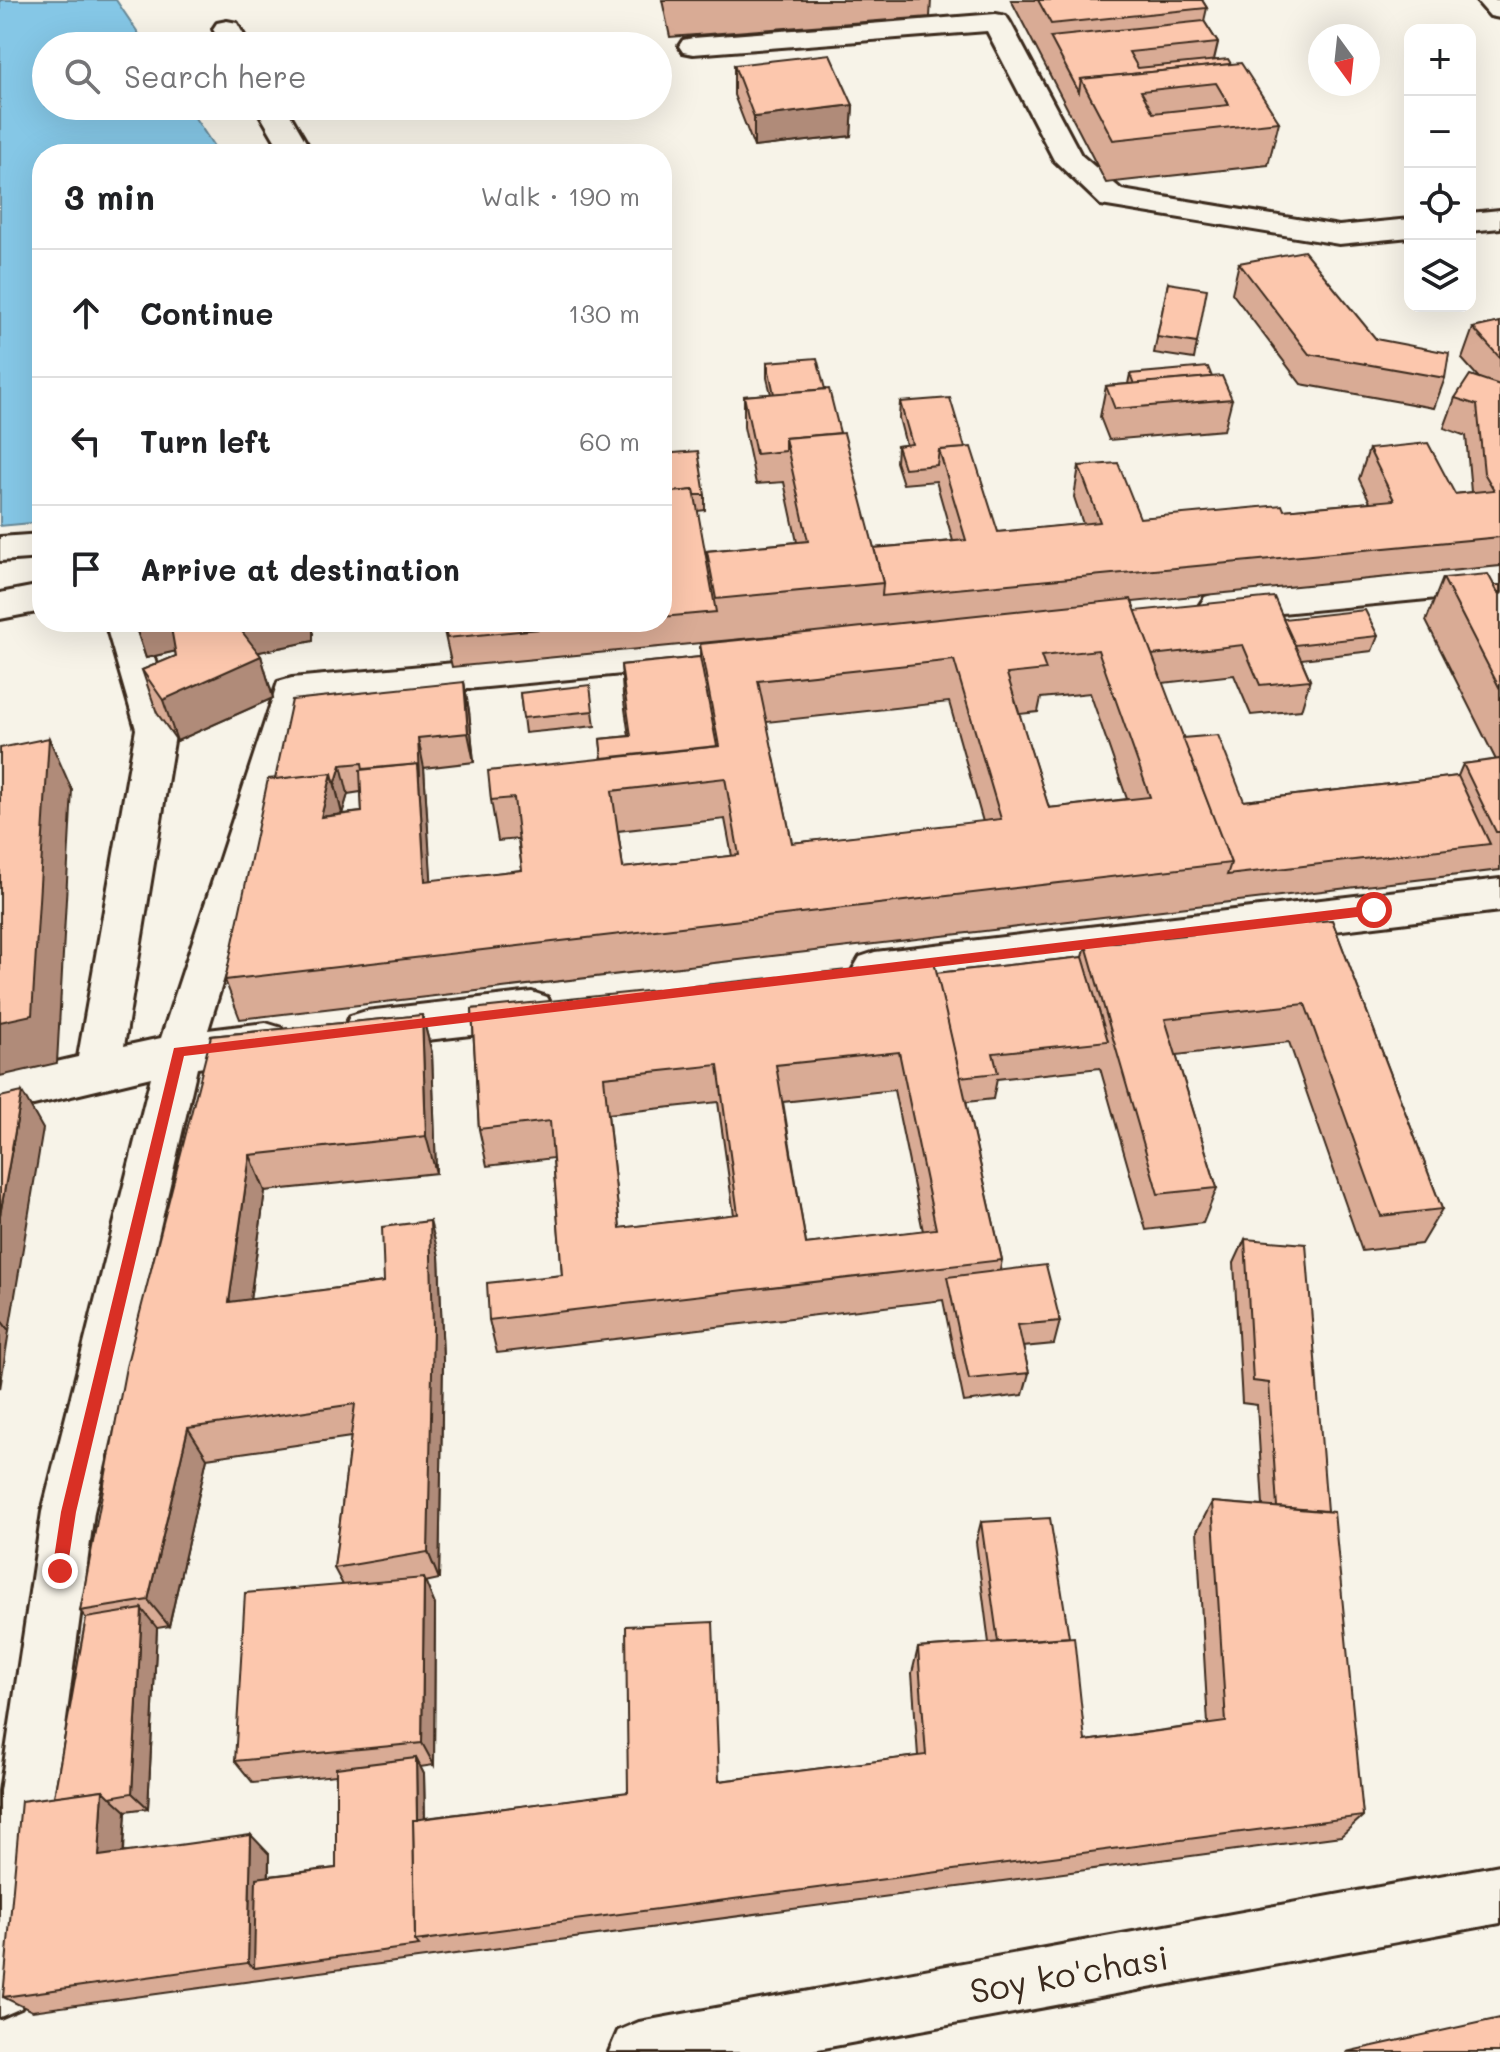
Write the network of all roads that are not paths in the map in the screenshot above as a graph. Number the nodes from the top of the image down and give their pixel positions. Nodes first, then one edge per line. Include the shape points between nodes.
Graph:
1 (1490, 0) edge
2 (1500, 10) edge
3 (990, 11) edge
4 (693, 46) dead end
5 (278, 120) edge
6 (292, 144) edge
7 (1500, 219) edge
8 (1476, 221) edge
9 (1404, 229) edge
10 (32, 547) edge
11 (0, 549) edge
12 (1500, 579) edge
13 (32, 600) edge
14 (0, 606) edge
15 (1182, 609) edge
16 (127, 632) edge
17 (801, 645) edge
18 (1500, 895) edge
19 (839, 973) edge
20 (572, 1005) edge
21 (179, 1052) junction
22 (98, 1069) junction
23 (0, 1094) edge
24 (1500, 1894) edge
25 (0, 1987) edge
26 (639, 2052) edge

1 - 2 street
3 - 4 street
3 - 9 street via 1069,160 1112,198 1339,235
5 - 6 street
7 - 8 street
10 - 11 street
12 - 15 street
13 - 14 street
16 - 22 street via 156,729
17 - 21 street via 292,692
18 - 19 street
20 - 21 street
21 - 22 street
21 - 25 street via 68,1512
22 - 23 street
24 - 26 street, Soy ko'chasi

